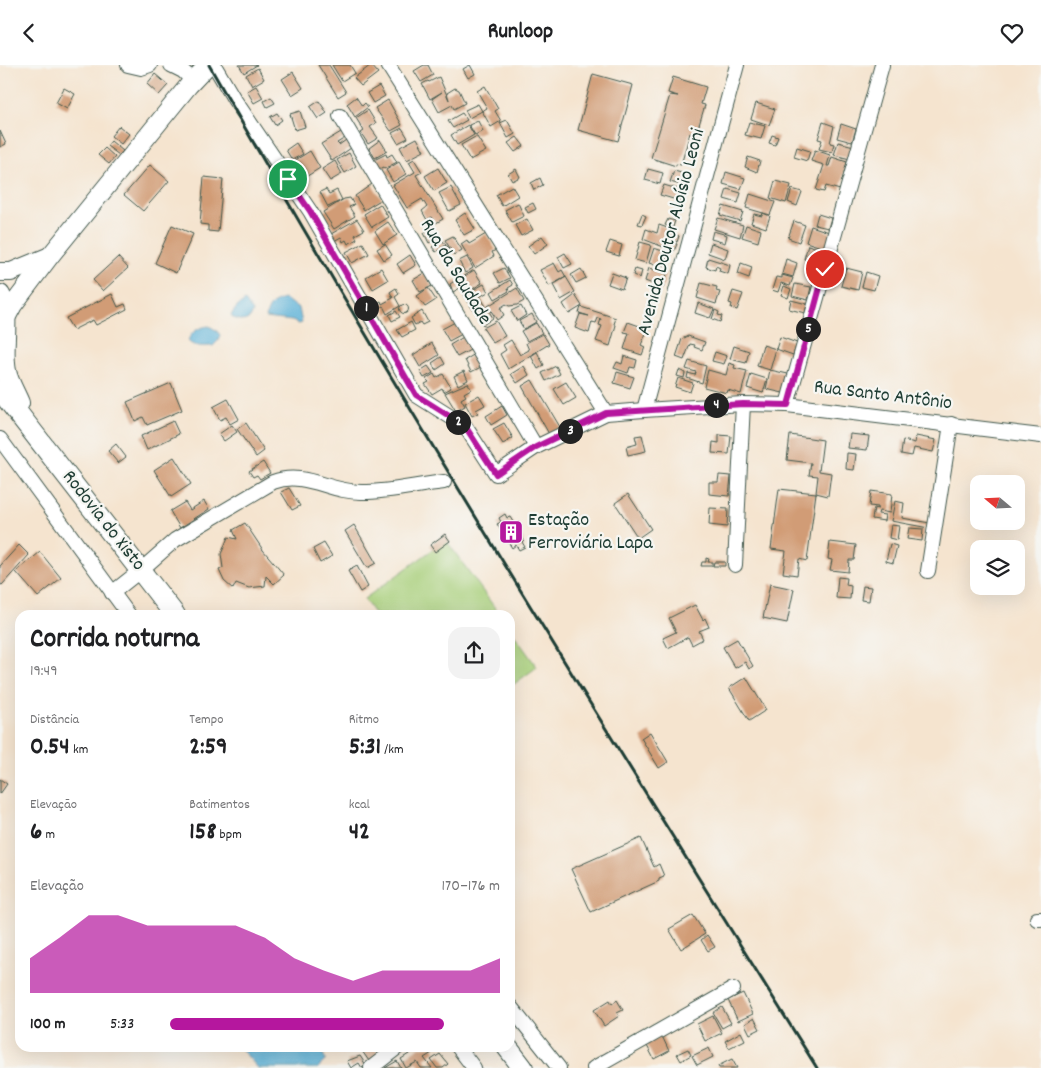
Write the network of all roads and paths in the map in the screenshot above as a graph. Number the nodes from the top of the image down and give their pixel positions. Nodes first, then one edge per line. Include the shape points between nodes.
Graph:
1 (128, 65) edge
2 (150, 65) edge
3 (171, 65) edge
4 (208, 65) edge
5 (214, 65) edge
6 (388, 65) edge
7 (737, 65) edge
8 (882, 65) edge
9 (193, 81) junction
10 (340, 116) dead end
11 (50, 256) junction
12 (0, 272) edge
13 (0, 295) edge
14 (2, 323) edge
15 (0, 390) edge
16 (743, 404) junction
17 (788, 405) junction
18 (644, 410) junction
19 (606, 413) junction
20 (951, 424) junction
21 (30, 428) junction
22 (1041, 436) edge
23 (0, 439) edge
24 (536, 447) junction
25 (444, 482) dead end
26 (735, 565) dead end
27 (141, 571) junction
28 (928, 571) dead end
29 (112, 593) junction
30 (125, 610) edge
31 (171, 610) edge
32 (733, 989) dead end
33 (515, 1012) edge
34 (392, 1052) edge
35 (462, 1052) edge
36 (511, 1052) edge
37 (371, 1068) edge
38 (474, 1068) edge
39 (523, 1068) edge
40 (559, 1068) edge
41 (594, 1068) edge

1 - 2 street via 141,69
3 - 9 street
4 - 9 main road
5 - 24 street, Rua Santo Antônio via 310,211 416,395 465,426 496,474
6 - 19 street
7 - 18 street, Avenida Doutor Aloísio Leoni
8 - 17 street
9 - 11 main road
10 - 24 street, Rua da Saudade
11 - 12 main road via 11,272
11 - 14 main road
13 - 14 highway, Rodovia do Xisto via 3,301
14 - 21 highway, Rodovia do Xisto via 6,373
15 - 21 highway, Rodovia do Xisto
16 - 17 street, Rua Santo Antônio
16 - 18 street, Rua Santo Antônio
16 - 26 street
17 - 20 street, Rua Santo Antônio
18 - 19 street, Rua Santo Antônio
19 - 24 street, Rua Santo Antônio
20 - 22 street, Rua Santo Antônio
20 - 28 street
21 - 27 highway, Rodovia do Xisto
23 - 29 street
25 - 27 street via 364,492 346,491 298,477 284,477 174,540
27 - 29 street
27 - 31 highway, Rodovia do Xisto
29 - 30 street
32 - 41 street
33 - 40 street
34 - 37 street
35 - 38 street
36 - 39 highway

